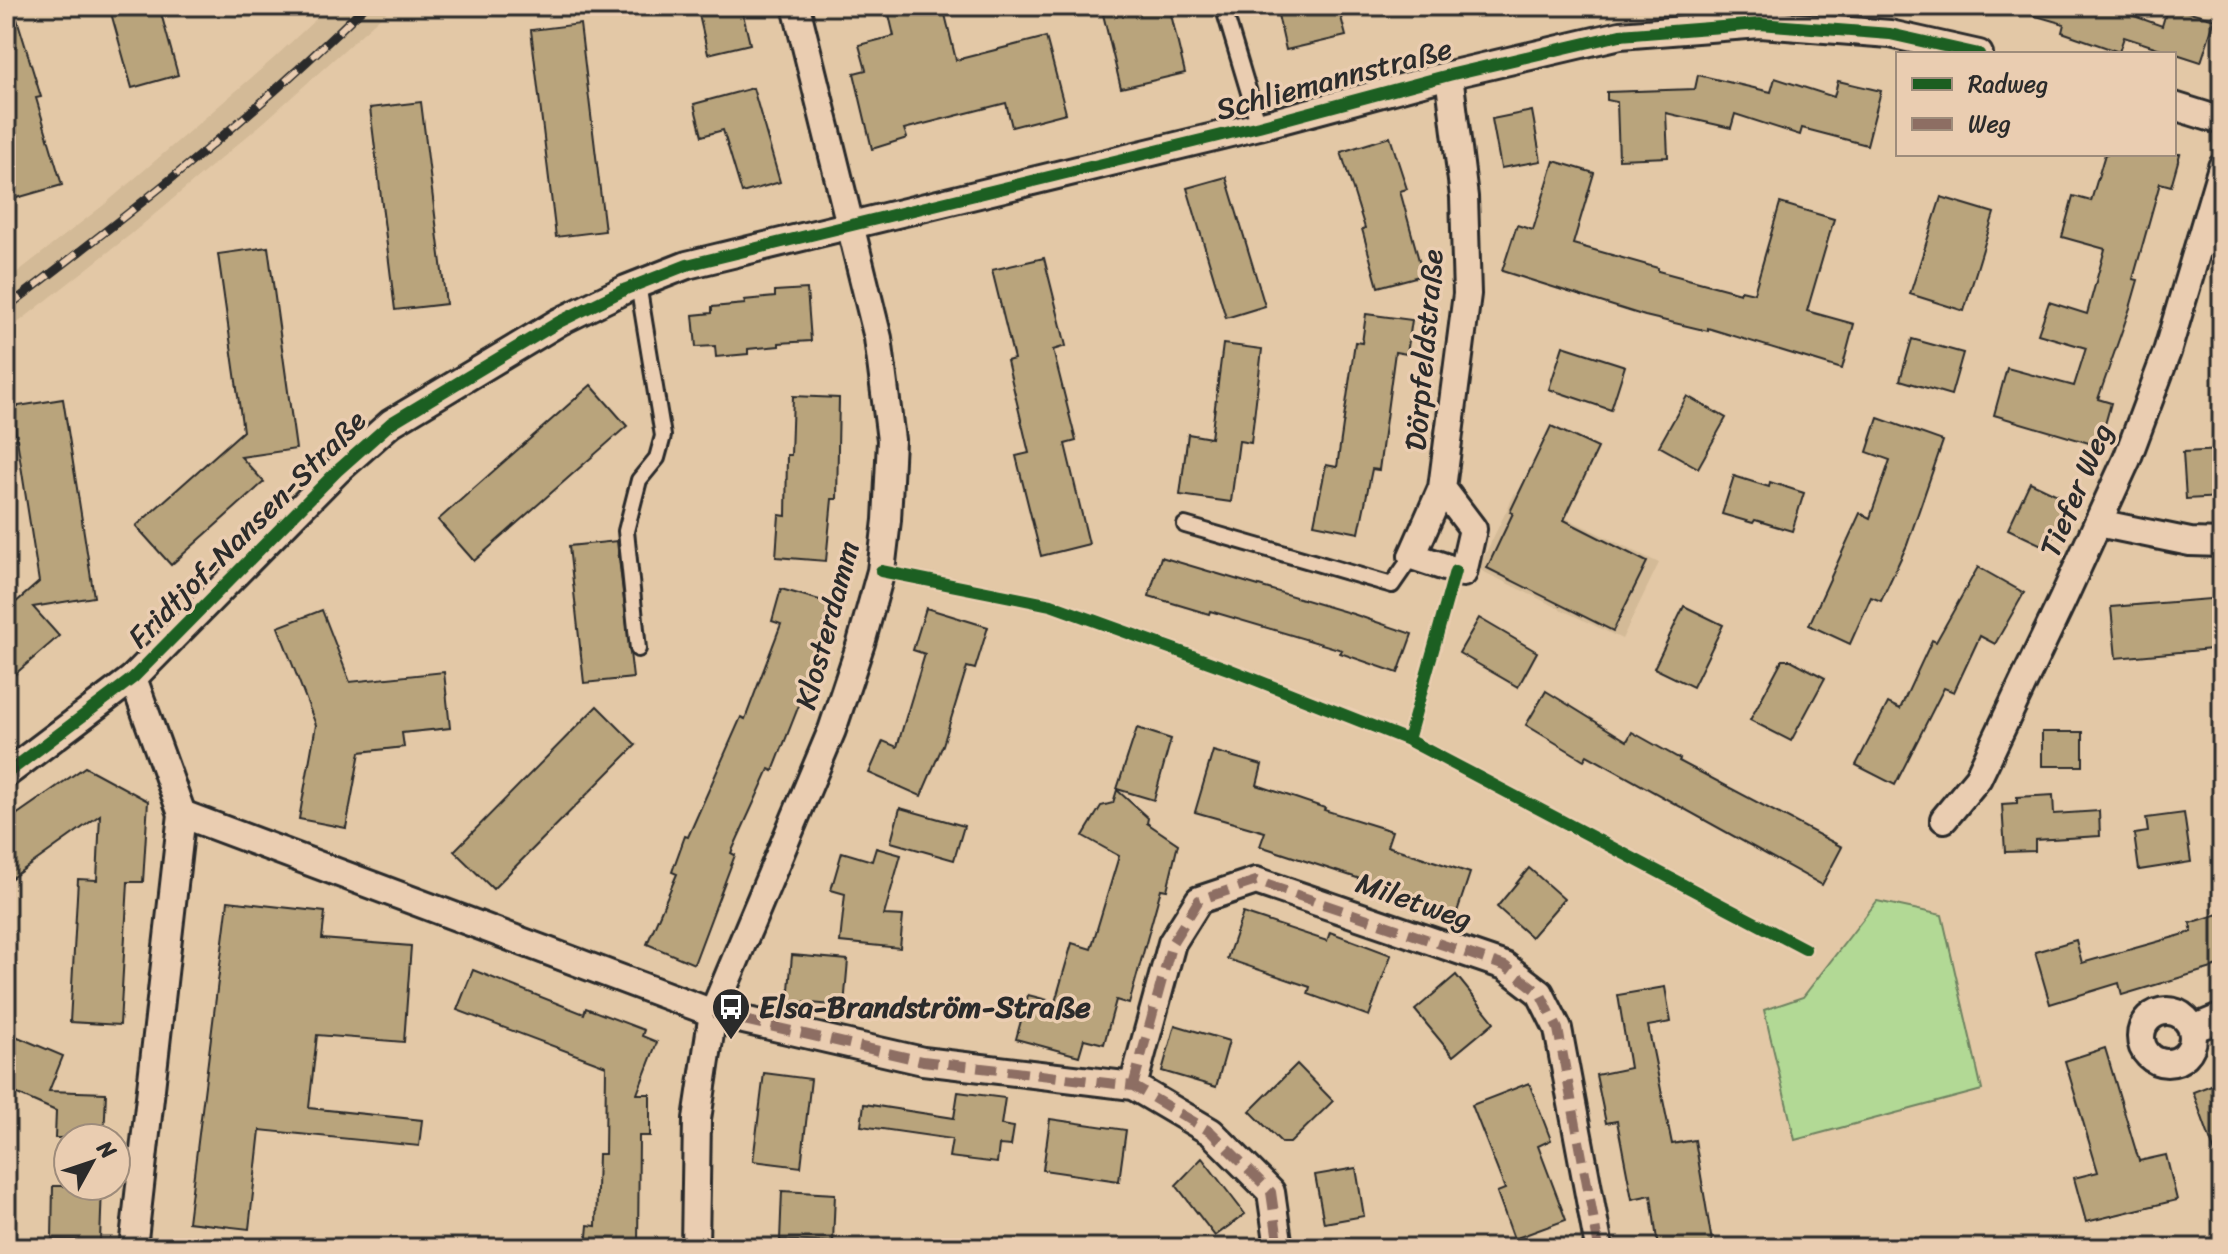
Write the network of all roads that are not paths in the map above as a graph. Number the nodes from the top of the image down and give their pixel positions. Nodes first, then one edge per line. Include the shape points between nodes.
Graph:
1 (796, 6) edge
2 (1223, 6) edge
3 (1970, 52) edge
4 (1449, 75) junction
5 (2176, 107) edge
6 (2222, 121) edge
7 (1259, 126) junction
8 (2222, 167) edge
9 (850, 225) junction
10 (638, 284) junction
11 (1442, 488) junction
12 (2098, 523) junction
13 (1185, 525) dead end
14 (2222, 543) edge
15 (1412, 556) junction
16 (638, 649) dead end
17 (133, 678) junction
18 (6, 774) edge
19 (182, 814) junction
20 (1944, 819) dead end
21 (713, 1013) junction
22 (2222, 1017) edge
23 (2193, 1029) dead end
24 (1133, 1086) junction
25 (133, 1248) edge
26 (695, 1248) edge
27 (1279, 1248) edge
28 (1599, 1248) edge

1 - 9 street, Klosterdamm
2 - 7 lane
3 - 4 street, Schliemannstraße via 1890,34 1760,24 1620,35
4 - 7 street, Schliemannstraße
4 - 11 street, Dörpfeldstraße via 1464,197 1467,294
5 - 6 street
7 - 9 street, Schliemannstraße
8 - 12 street, Tiefer Weg via 2167,352
9 - 10 street, Fridtjof-Nansen-Straße via 687,265
9 - 21 street, Klosterdamm via 878,338 891,440 881,571 832,730
10 - 16 lane via 663,436 657,458 639,480 626,531
10 - 17 street, Fridtjof-Nansen-Straße via 559,322 391,423
11 - 15 street, Dörpfeldstraße
11 - 15 street, Dörpfeldstraße via 1473,529 1463,573
12 - 14 street via 2190,542
12 - 20 street, Tiefer Weg via 1978,778
13 - 15 lane, Dörpfeldstraße via 1392,585
17 - 18 street, Fridtjof-Nansen-Straße
17 - 19 street
19 - 21 street
19 - 25 street
21 - 24 street via 923,1061
21 - 26 street, Klosterdamm via 697,1119
22 - 23 street
24 - 27 street via 1211,1132 1271,1192
24 - 28 street, Miletweg via 1172,943 1199,900 1256,881 1505,966 1540,993 1558,1029

